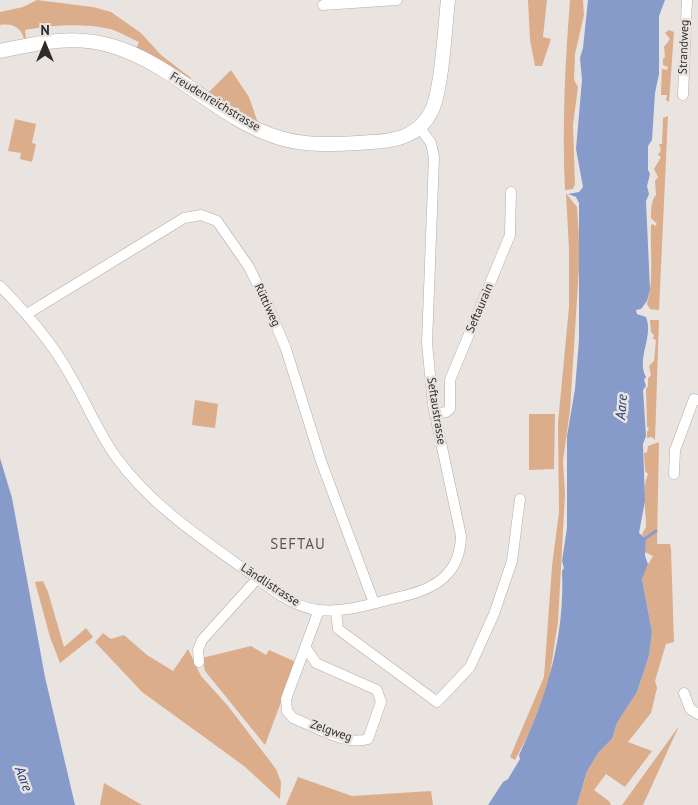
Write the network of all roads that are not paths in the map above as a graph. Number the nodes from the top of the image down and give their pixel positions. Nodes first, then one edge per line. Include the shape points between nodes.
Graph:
1 (398, 0) edge
2 (448, 0) edge
3 (687, 0) edge
4 (323, 6) dead end
5 (0, 51) edge
6 (683, 95) dead end
7 (420, 128) junction
8 (511, 192) dead end
9 (0, 286) edge
10 (27, 314) junction
11 (698, 400) edge
12 (435, 414) junction
13 (674, 474) dead end
14 (520, 499) dead end
15 (257, 578) junction
16 (374, 603) junction
17 (319, 610) junction
18 (336, 611) junction
19 (306, 648) junction
20 (198, 662) dead end
21 (684, 693) dead end
22 (698, 714) edge

1 - 4 street
2 - 7 street via 434,104
3 - 6 street, Strandweg
5 - 7 street, Freudenreichstrasse via 58,40 84,40 112,46 150,62 267,134 298,142 386,141
7 - 12 street, Seftaustrasse via 431,143 434,157 427,343
8 - 12 street, Seftaurain via 510,235 450,380 450,409
9 - 10 street, Ländlistrasse
10 - 15 street, Ländlistrasse via 70,373 116,457 150,498 191,532
10 - 16 street, Rüttiweg via 184,218 201,215 217,221 248,267 286,349 321,461
11 - 13 street via 694,399 676,448
12 - 16 street, Seftaustrasse via 460,527 458,554 451,569 437,584 420,592
14 - 18 street via 512,561 494,614 470,667 437,702 338,629
15 - 17 street, Ländlistrasse via 297,604
15 - 20 street via 202,640
16 - 18 street, Seftaustrasse
17 - 18 street, Ländlistrasse
17 - 19 street, Zelgweg
19 - 19 street, Zelgweg via 316,663 378,690 382,702 368,738 345,738 290,715 286,699
21 - 22 street via 690,709

